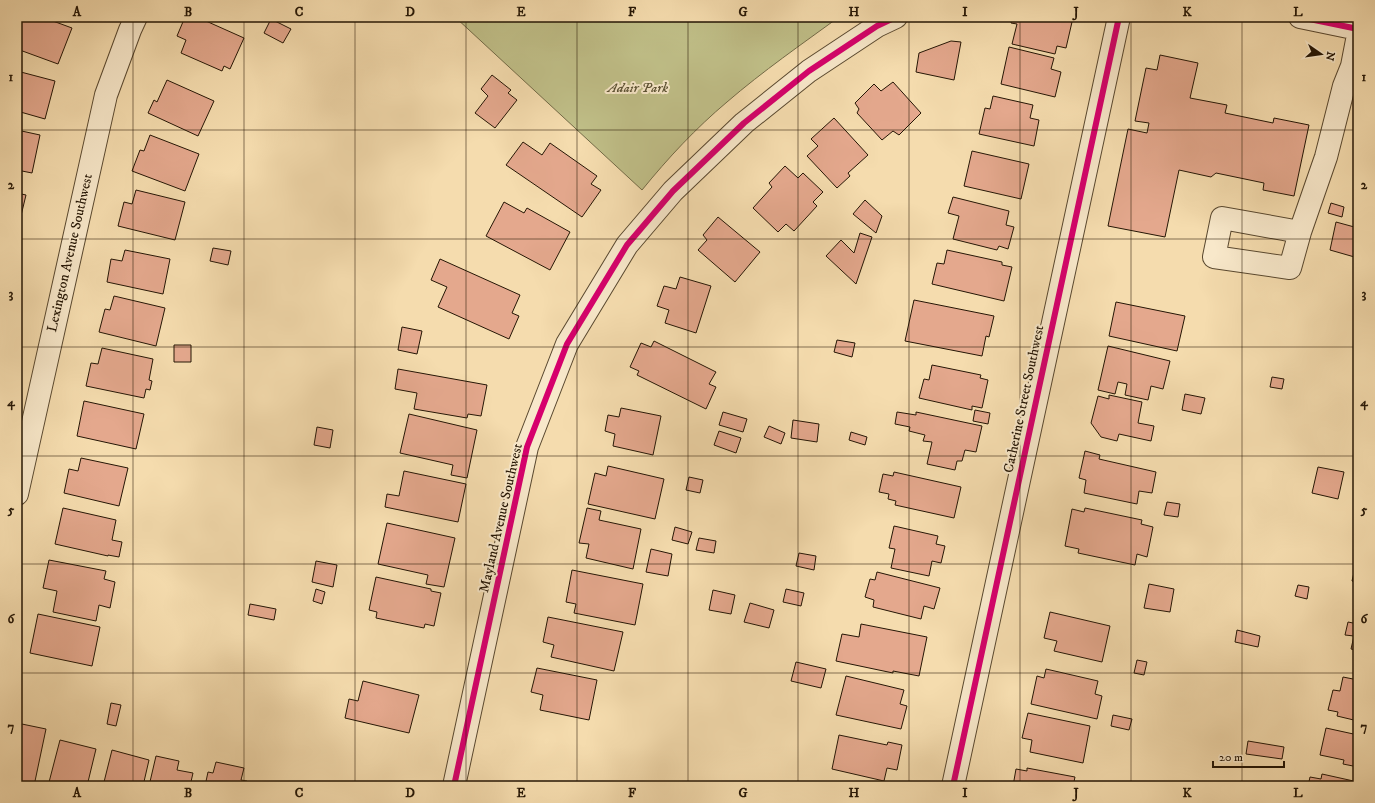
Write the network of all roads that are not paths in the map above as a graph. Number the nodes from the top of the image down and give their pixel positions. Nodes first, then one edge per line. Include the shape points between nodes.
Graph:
1 (136, 17) edge
2 (896, 17) edge
3 (1119, 17) edge
4 (1300, 17) edge
5 (1358, 29) edge
6 (1358, 35) edge
7 (1300, 232) dead end
8 (17, 494) edge
9 (454, 786) edge
10 (953, 786) edge

1 - 8 street, Lexington Avenue Southwest via 106,95
2 - 9 street, Mayland Avenue Southwest via 877,26 808,71 744,123 673,191 627,245 567,344 527,447
3 - 10 street, Catherine Street Southwest
4 - 5 street
6 - 7 street via 1352,66 1344,86 1326,157

